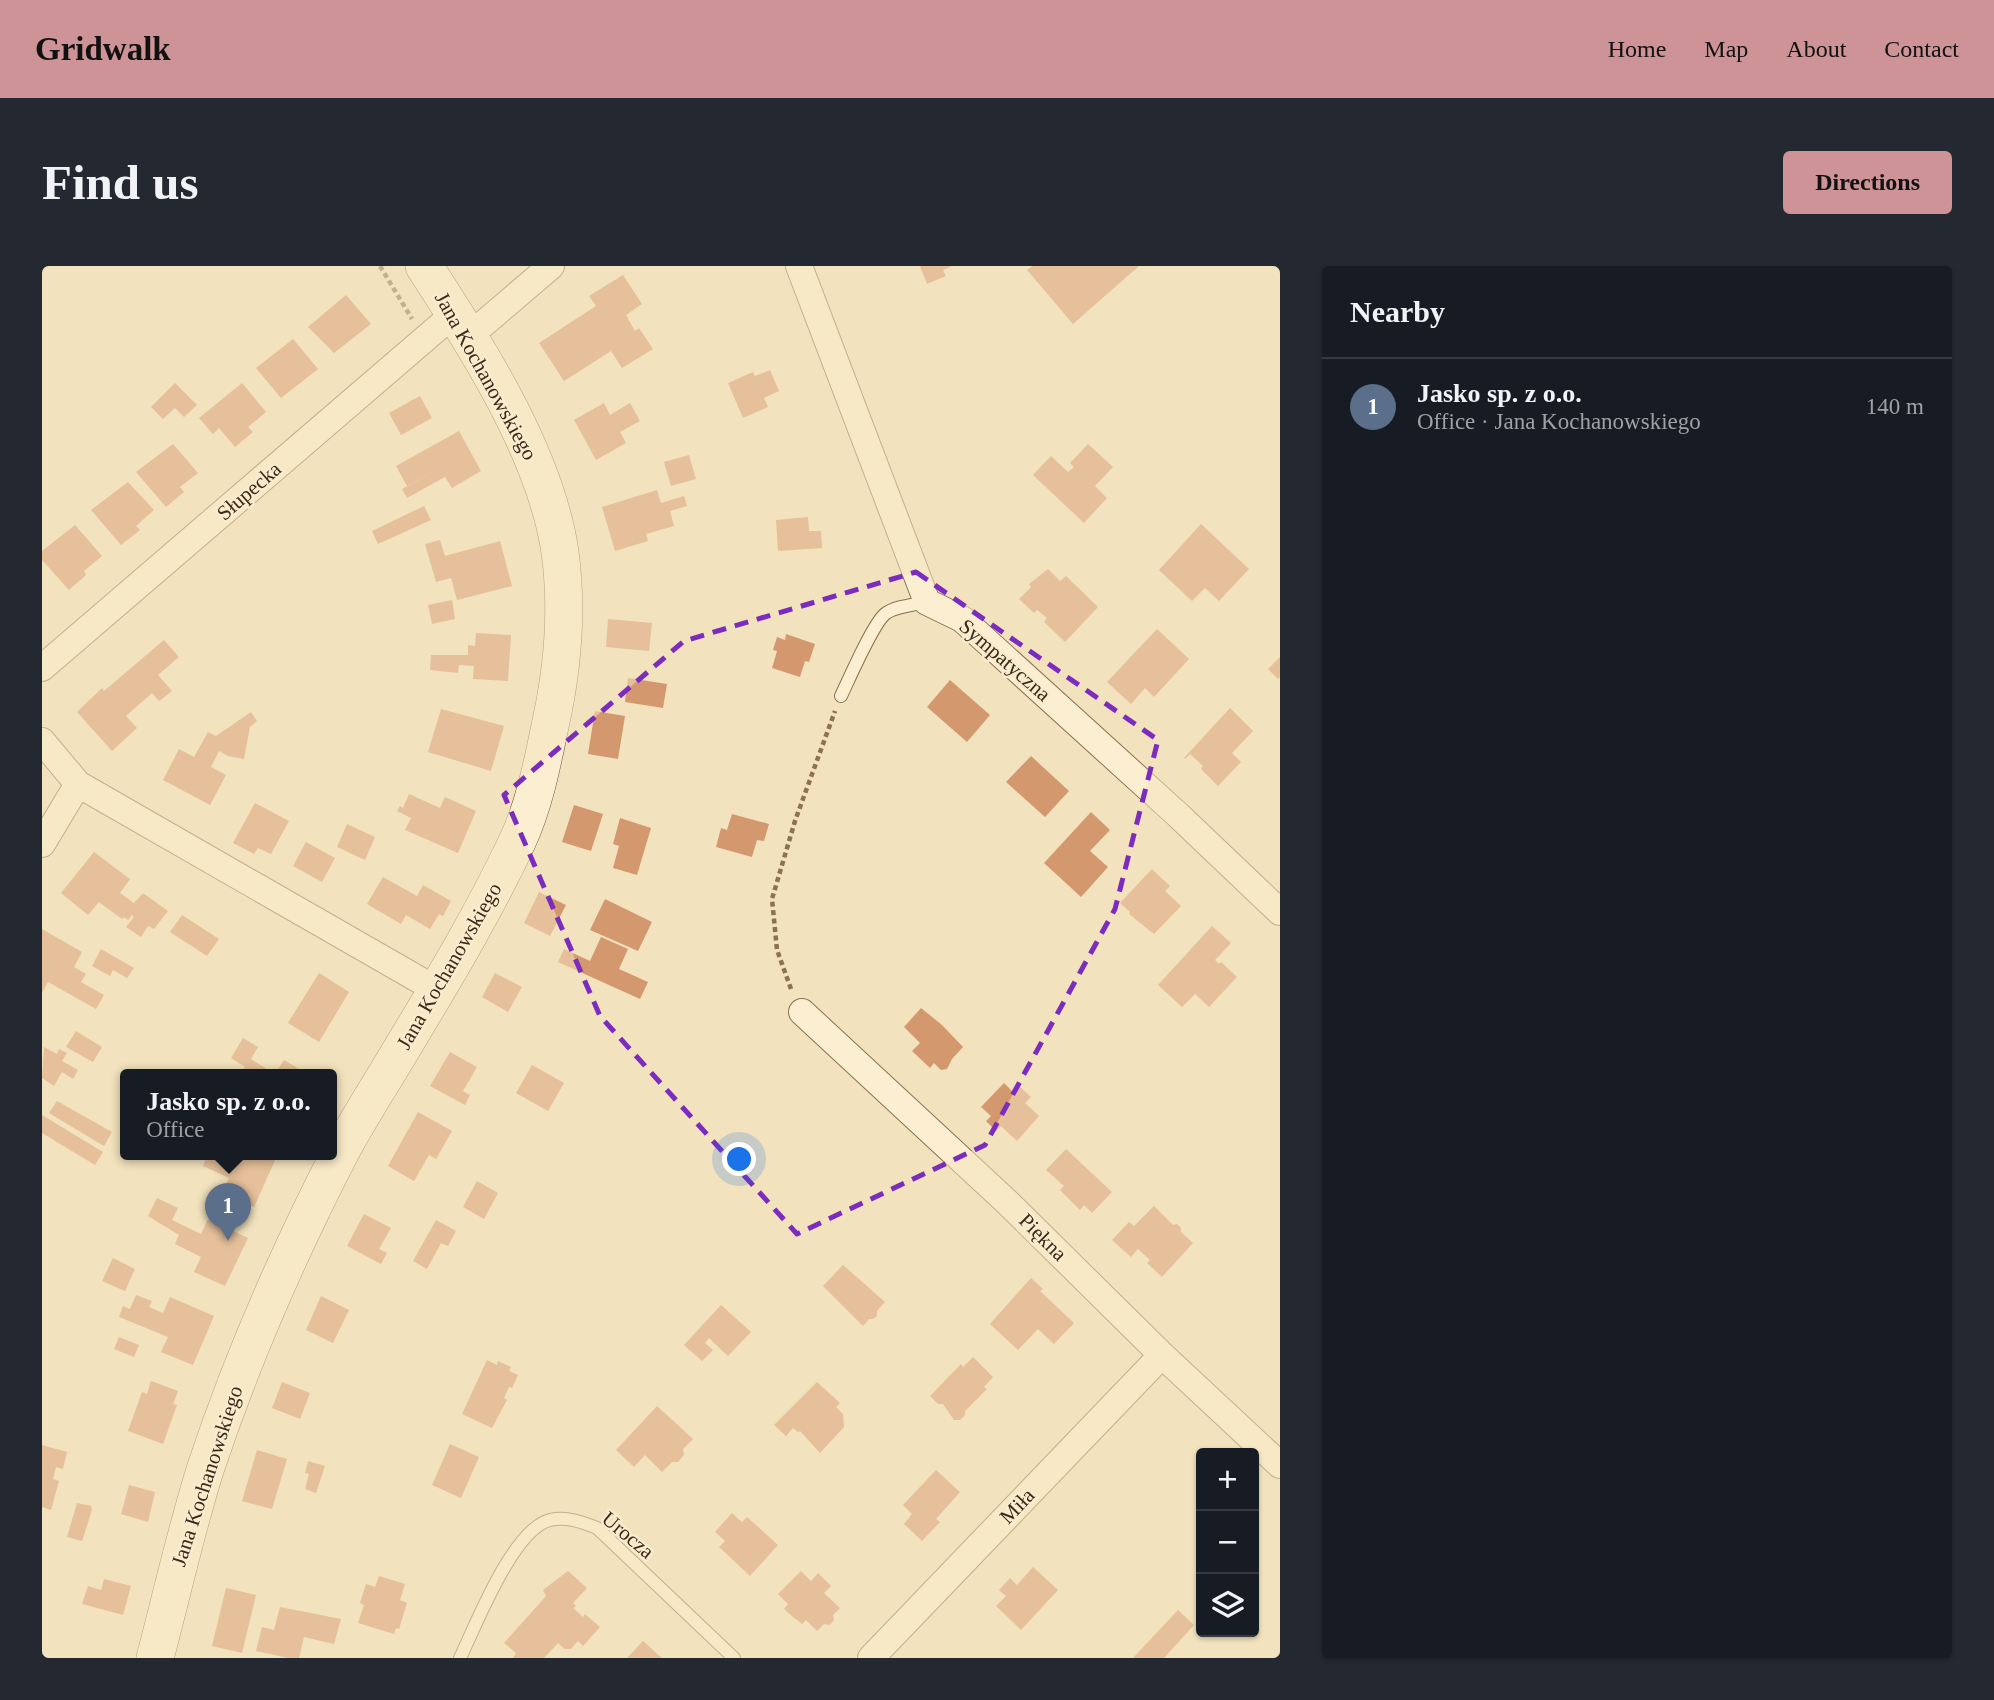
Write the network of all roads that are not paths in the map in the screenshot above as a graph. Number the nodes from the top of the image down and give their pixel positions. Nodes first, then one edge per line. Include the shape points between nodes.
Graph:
1 (424, 266) edge
2 (551, 266) edge
3 (799, 266) edge
4 (462, 325) junction
5 (927, 602) junction
6 (42, 668) edge
7 (841, 696) road end
8 (42, 741) edge
9 (78, 784) junction
10 (42, 844) edge
11 (1280, 912) edge
12 (437, 990) junction
13 (802, 1012) road end
14 (1162, 1355) junction
15 (1280, 1465) edge
16 (155, 1658) edge
17 (460, 1658) edge
18 (734, 1658) edge
19 (872, 1658) edge

1 - 4 street, Jana Kochanowskiego
2 - 4 street, Słupecka
3 - 5 street
4 - 6 street, Słupecka via 425,340
4 - 12 street, Jana Kochanowskiego via 517,426 548,497 565,604 563,655 537,785 519,838
5 - 7 lane via 884,614
5 - 11 street, Sympatyczna via 961,619
8 - 9 street
9 - 10 street
9 - 12 street
12 - 16 street, Jana Kochanowskiego via 342,1150 268,1305 205,1473
13 - 14 street, Piękna via 1007,1202
14 - 15 street, Piękna
14 - 19 street, Miła
17 - 18 lane, Urocza via 510,1556 533,1528 550,1520 575,1520 597,1528

